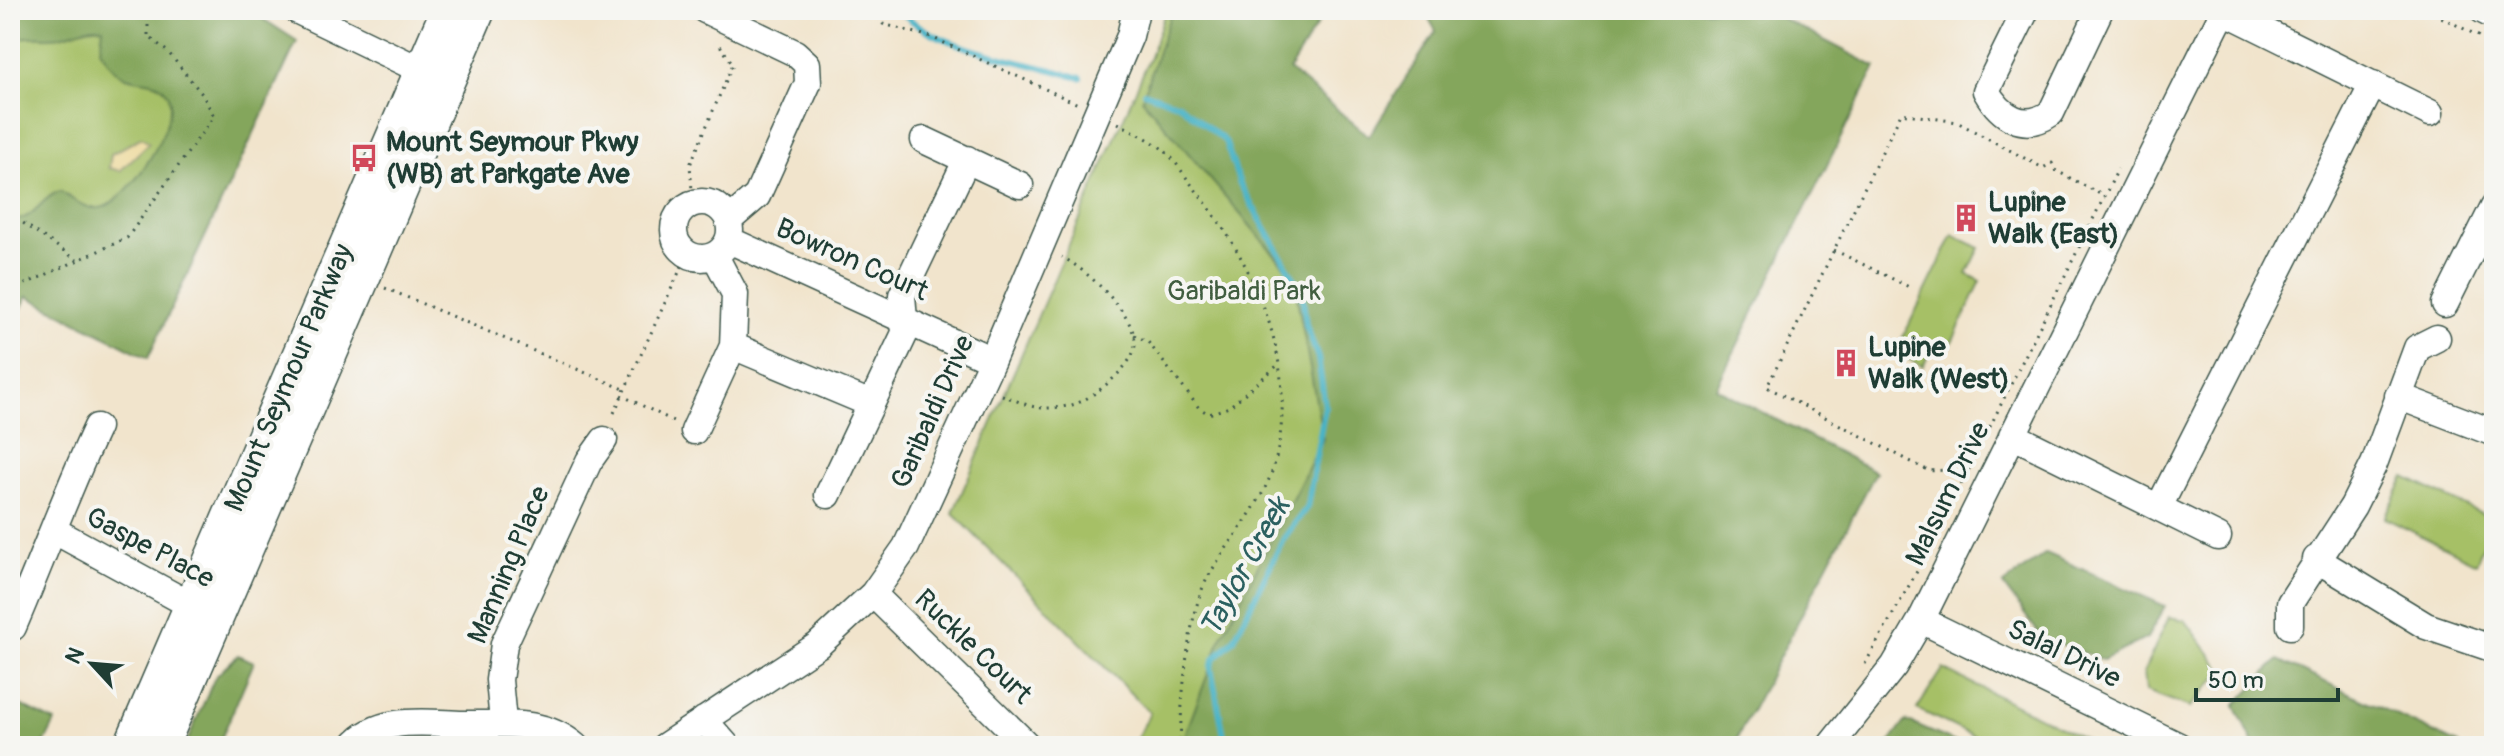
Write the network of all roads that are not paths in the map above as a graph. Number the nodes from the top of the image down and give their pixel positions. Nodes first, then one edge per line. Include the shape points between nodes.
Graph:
1 (296, 10) edge
2 (447, 10) edge
3 (479, 10) edge
4 (1136, 10) edge
5 (2026, 10) edge
6 (2100, 10) edge
7 (2224, 10) edge
8 (2482, 10) edge
9 (2494, 16) edge
10 (707, 20) edge
11 (434, 76) junction
12 (2373, 84) junction
13 (2430, 113) dead end
14 (924, 140) dead end
15 (967, 159) junction
16 (1020, 185) dead end
17 (2494, 206) edge
18 (724, 239) junction
19 (2445, 304) dead end
20 (903, 317) junction
21 (2437, 338) dead end
22 (733, 346) junction
23 (992, 360) junction
24 (2398, 396) junction
25 (871, 404) junction
26 (97, 427) dead end
27 (694, 431) road end
28 (2494, 433) edge
29 (2012, 435) junction
30 (604, 440) dead end
31 (828, 495) dead end
32 (2159, 507) junction
33 (55, 531) junction
34 (2218, 537) dead end
35 (2316, 559) junction
36 (873, 594) junction
37 (204, 612) junction
38 (1921, 620) junction
39 (2290, 626) dead end
40 (13, 627) dead end
41 (2494, 649) edge
42 (704, 720) junction
43 (503, 722) junction
44 (130, 746) edge
45 (162, 746) edge
46 (353, 746) edge
47 (575, 746) edge
48 (665, 746) edge
49 (727, 746) edge
50 (1028, 746) edge
51 (1830, 746) edge
52 (2179, 746) edge

1 - 11 street
2 - 11 main road, Mount Seymour Parkway
3 - 11 main road, Mount Seymour Parkway
4 - 23 street, Garibaldi Drive via 1130,36
5 - 6 street via 1986,91 1998,112 2024,123 2037,123 2051,113
7 - 12 street
7 - 29 street, Malsum Drive
8 - 9 street
10 - 18 street via 795,53 807,64 808,83 757,196
11 - 37 main road, Mount Seymour Parkway
12 - 13 street
12 - 32 street
14 - 15 street
15 - 16 street
15 - 20 street via 902,295
17 - 19 street
18 - 18 street, Bowron Court via 721,208 708,202 693,203 675,221 678,246 687,255 701,259
18 - 20 street, Bowron Court
18 - 22 street via 735,294
20 - 23 street, Bowron Court
20 - 25 street via 905,333
21 - 24 street via 2417,348
22 - 25 street
22 - 27 street
23 - 36 street, Garibaldi Drive via 906,547
24 - 28 street
24 - 35 street via 2353,506
25 - 31 street
26 - 33 street, Gaspe Place via 63,498
29 - 32 street
29 - 38 street, Malsum Drive
30 - 43 street, Manning Place via 589,461 504,644 499,680
32 - 34 street
33 - 37 street, Gaspe Place
33 - 40 street, Gaspe Place
35 - 39 street via 2290,603
35 - 41 street via 2426,626
36 - 42 street, Garibaldi Drive via 818,645
36 - 50 street, Ruckle Court
37 - 44 main road, Mount Seymour Parkway
37 - 45 main road, Mount Seymour Parkway
38 - 51 street, Malsum Drive via 1894,666
38 - 52 street, Salal Drive
42 - 48 street, Garibaldi Drive
42 - 49 street
43 - 46 street via 404,722 363,734
43 - 47 street via 533,726

